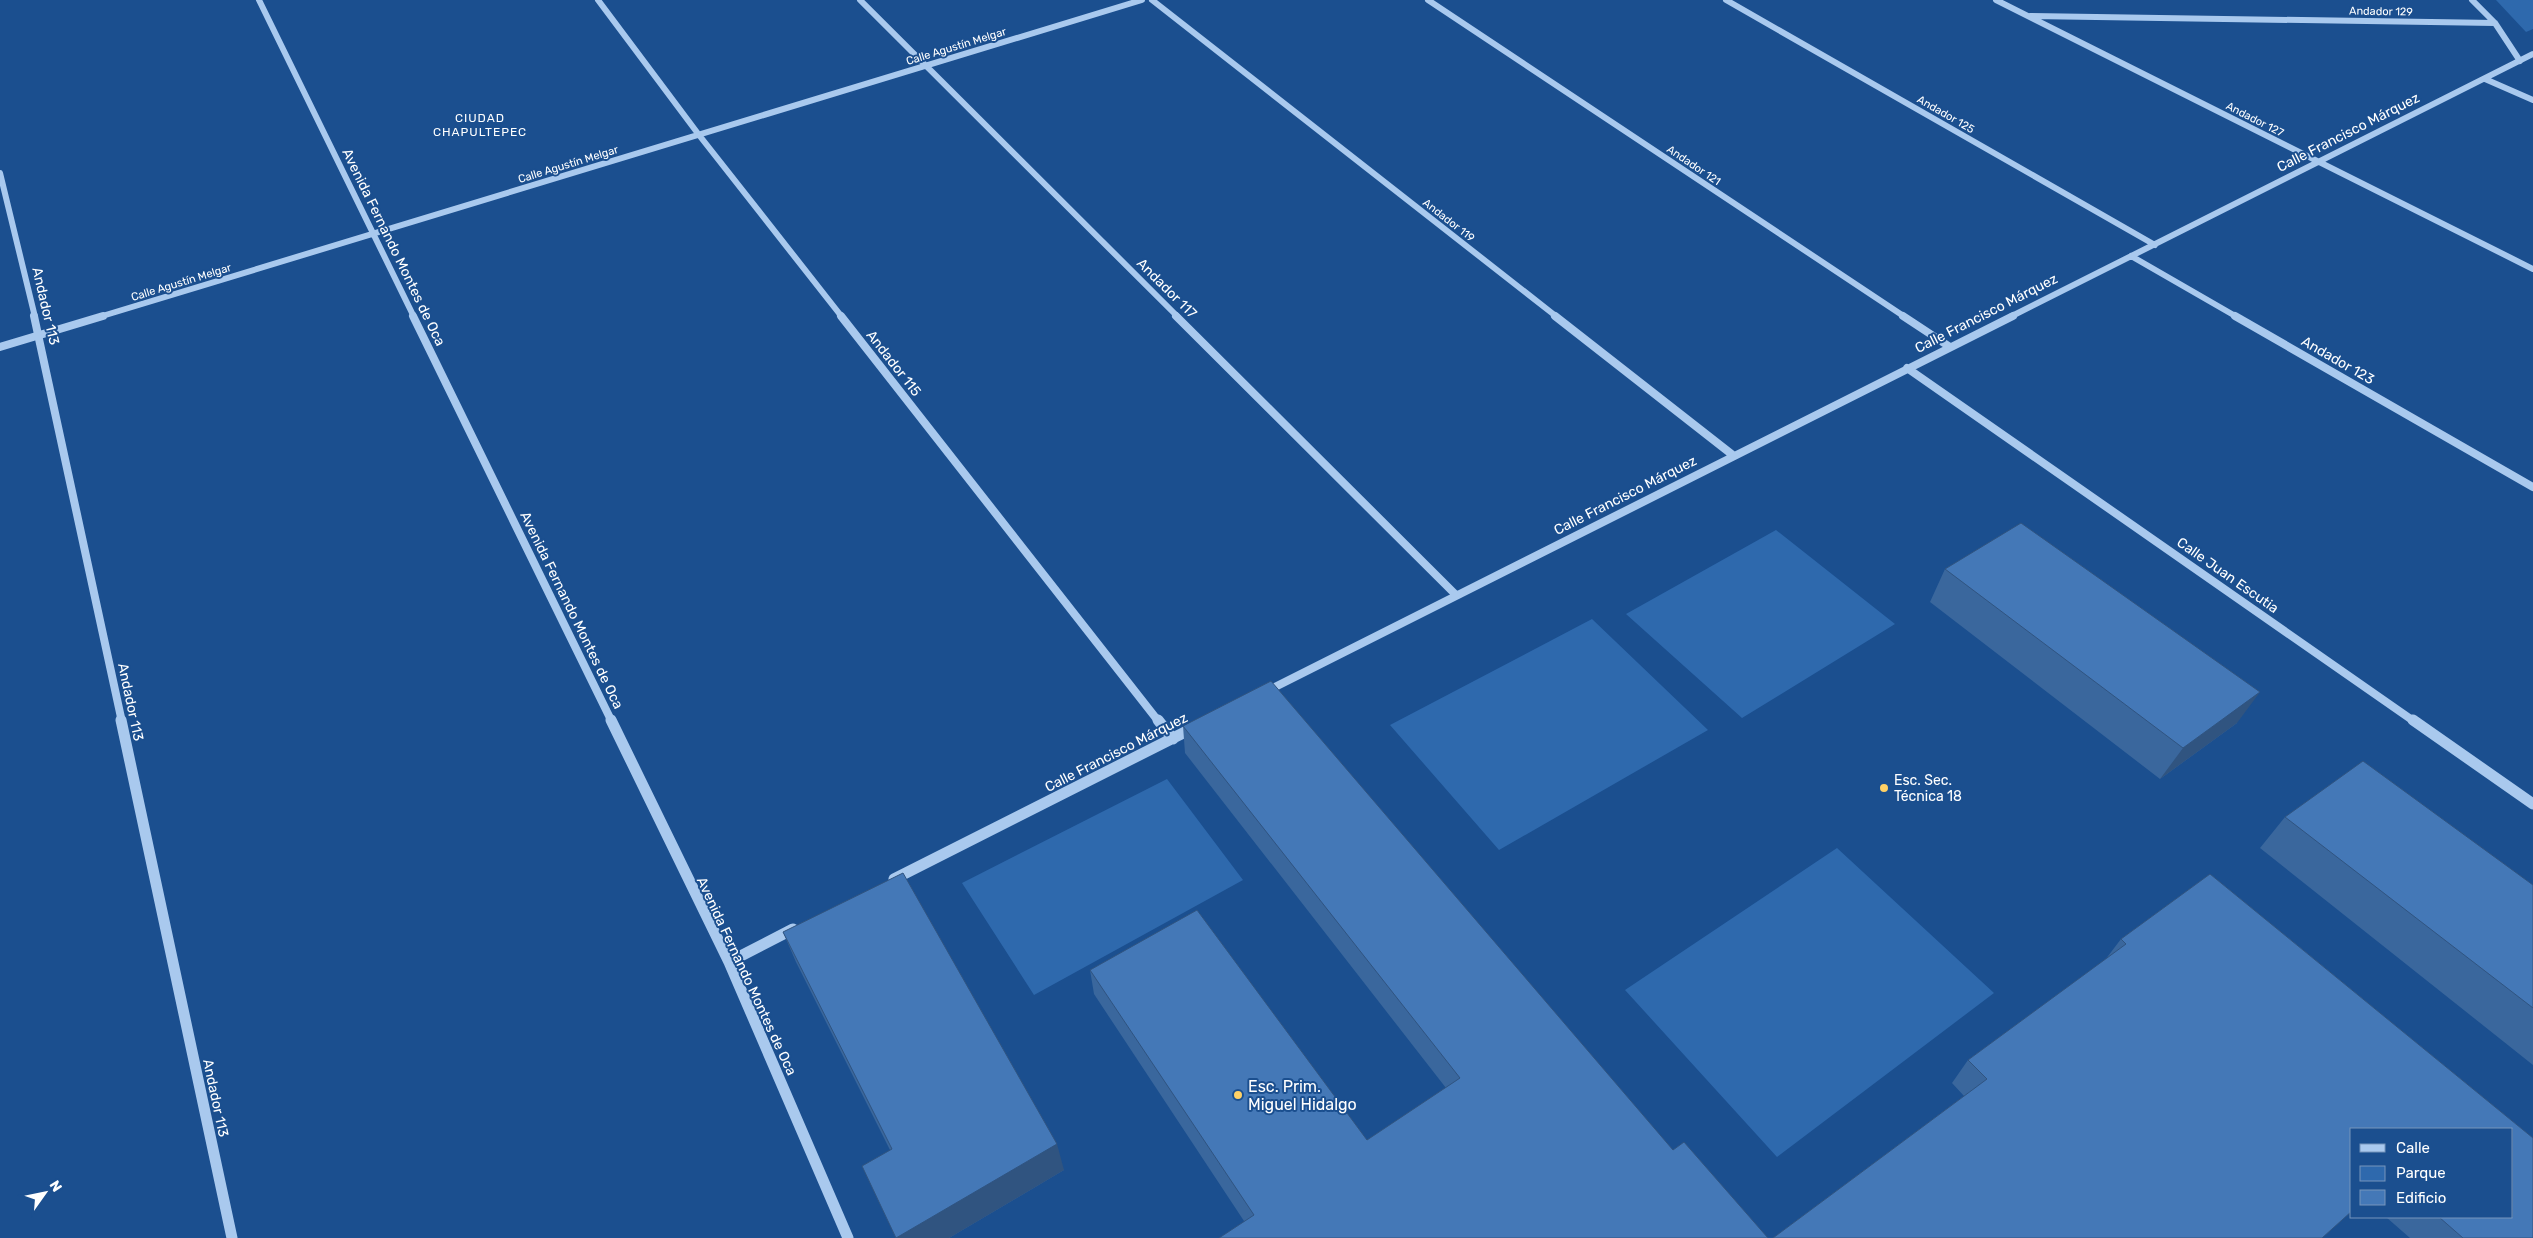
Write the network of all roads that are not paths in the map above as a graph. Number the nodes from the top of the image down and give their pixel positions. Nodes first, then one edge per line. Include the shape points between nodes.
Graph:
1 (259, 0) edge
2 (598, 0) edge
3 (860, 0) edge
4 (1142, 0) edge
5 (1152, 0) edge
6 (1428, 0) edge
7 (1726, 0) edge
8 (1996, 0) edge
9 (2472, 0) edge
10 (2027, 16) junction
11 (2494, 23) junction
12 (2533, 54) edge
13 (2520, 61) junction
14 (927, 66) junction
15 (2485, 79) junction
16 (2533, 100) edge
17 (699, 135) junction
18 (2319, 162) junction
19 (0, 173) edge
20 (372, 234) junction
21 (2156, 245) junction
22 (2131, 256) junction
23 (2533, 269) edge
24 (39, 335) junction
25 (0, 347) edge
26 (1950, 347) junction
27 (1907, 368) junction
28 (1734, 456) junction
29 (2533, 487) edge
30 (1456, 596) junction
31 (1252, 698) edge
32 (1199, 725) edge
33 (1173, 739) junction
34 (2533, 804) edge
35 (889, 882) edge
36 (800, 926) edge
37 (729, 962) junction
38 (232, 1238) edge
39 (848, 1238) edge

1 - 20 street, Avenida Fernando Montes de Oca
2 - 17 street, Andador 115
3 - 14 street, Andador 117
4 - 14 street, Calle Agustín Melgar
5 - 28 street, Andador 119
6 - 26 street, Andador 121
7 - 21 street, Andador 125
8 - 10 street, Andador 127
9 - 11 street
10 - 11 street, Andador 129
10 - 18 street, Andador 127
11 - 13 street
12 - 13 street, Calle Francisco Márquez
13 - 15 street, Calle Francisco Márquez
14 - 17 street, Calle Agustín Melgar
14 - 30 street, Andador 117
15 - 16 street
15 - 18 street, Calle Francisco Márquez
17 - 20 street, Calle Agustín Melgar
17 - 33 street, Andador 115
18 - 21 street, Calle Francisco Márquez
18 - 23 street, Andador 127
19 - 24 street, Andador 113
20 - 24 street, Calle Agustín Melgar
20 - 37 street, Avenida Fernando Montes de Oca
21 - 22 street, Calle Francisco Márquez
22 - 26 street, Calle Francisco Márquez
22 - 29 street, Andador 123
24 - 25 street, Calle Agustín Melgar
24 - 38 street, Andador 113
26 - 27 street, Calle Francisco Márquez
27 - 28 street, Calle Francisco Márquez
27 - 34 street, Calle Juan Escutia
28 - 30 street, Calle Francisco Márquez
30 - 31 street, Calle Francisco Márquez
32 - 33 street, Calle Francisco Márquez
33 - 35 street, Calle Francisco Márquez
36 - 37 street
37 - 39 street, Avenida Fernando Montes de Oca

